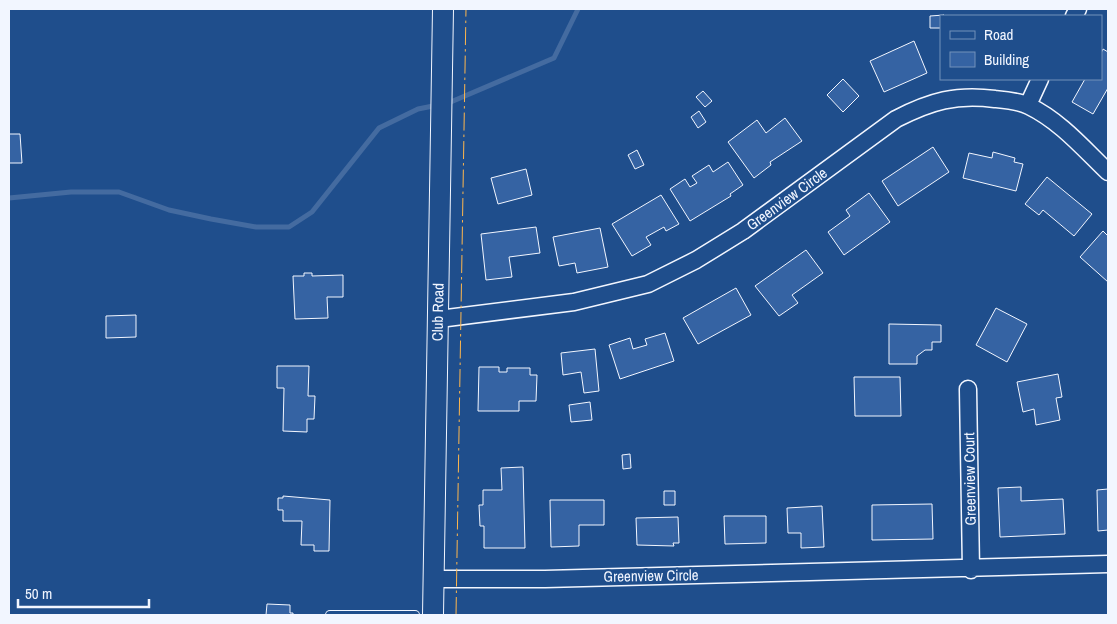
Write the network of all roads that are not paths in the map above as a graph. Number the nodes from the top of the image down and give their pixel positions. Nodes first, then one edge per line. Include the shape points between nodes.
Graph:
1 (443, 9) edge
2 (1040, 80) edge
3 (1028, 105) junction
4 (1108, 172) edge
5 (439, 319) junction
6 (968, 389) dead end
7 (1108, 564) edge
8 (970, 570) junction
9 (434, 579) junction
10 (330, 615) edge
11 (416, 615) edge
12 (433, 615) edge

1 - 5 street, Club Road
2 - 3 street
3 - 4 street, Greenview Circle via 1062,127
3 - 5 street, Greenview Circle via 978,97 948,98 921,106 896,119 742,231 696,260 648,284 574,302
5 - 9 street, Club Road
6 - 8 street, Greenview Court
7 - 8 street, Greenview Circle
8 - 9 street, Greenview Circle
9 - 12 street, Club Road
10 - 11 lane

